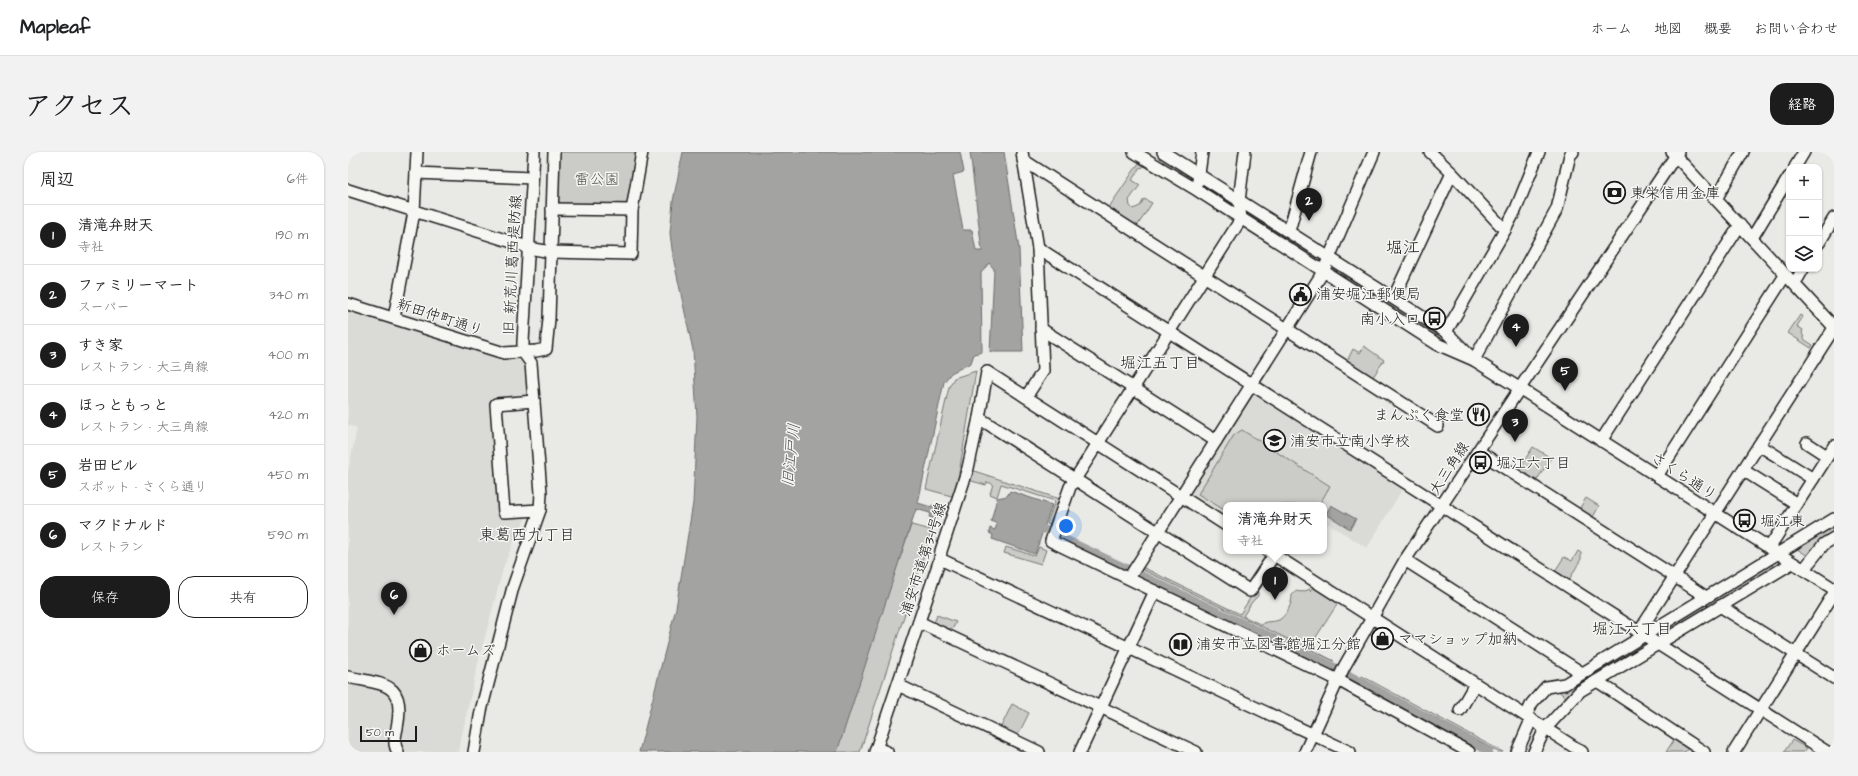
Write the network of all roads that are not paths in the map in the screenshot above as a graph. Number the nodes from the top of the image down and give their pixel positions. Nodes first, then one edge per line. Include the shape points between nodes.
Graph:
1 (417, 152) edge
2 (534, 152) edge
3 (554, 152) edge
4 (642, 152) edge
5 (1134, 152) edge
6 (1202, 152) edge
7 (1245, 152) edge
8 (1311, 152) edge
9 (1374, 152) edge
10 (1430, 152) edge
11 (1540, 152) edge
12 (1574, 152) edge
13 (1743, 152) edge
14 (1804, 152) edge
15 (1166, 153) edge
16 (1675, 153) edge
17 (1022, 156) edge
18 (1797, 164) edge
19 (416, 173) junction
20 (1452, 173) junction
21 (1199, 176) junction
22 (532, 178) junction
23 (1786, 182) edge
24 (348, 190) edge
25 (1197, 190) junction
26 (1716, 199) junction
27 (1239, 200) junction
28 (552, 209) junction
29 (632, 210) junction
30 (414, 212) junction
31 (1834, 218) edge
32 (1241, 219) junction
33 (1740, 225) junction
34 (1505, 230) junction
35 (1289, 231) junction
36 (1752, 238) junction
37 (1822, 238) edge
38 (529, 248) junction
39 (1038, 248) junction
40 (551, 252) junction
41 (1329, 258) junction
42 (1323, 272) junction
43 (1801, 272) edge
44 (1786, 274) junction
45 (1204, 276) junction
46 (1795, 283) junction
47 (1394, 297) junction
48 (348, 304) edge
49 (394, 318) junction
50 (1834, 328) edge
51 (1041, 329) junction
52 (1287, 329) junction
53 (1169, 332) junction
54 (1446, 332) junction
55 (523, 352) junction
56 (1474, 360) junction
57 (1251, 384) junction
58 (1133, 388) junction
59 (1519, 388) junction
60 (1026, 397) junction
61 (534, 401) junction
62 (979, 418) junction
63 (1438, 426) dead end
64 (1216, 441) junction
65 (1601, 441) junction
66 (1098, 443) junction
67 (1807, 443) dead end
68 (1758, 445) junction
69 (1834, 446) edge
70 (1478, 451) junction
71 (1827, 456) junction
72 (1743, 470) junction
73 (1657, 476) junction
74 (1075, 479) junction
75 (1813, 479) junction
76 (1180, 496) junction
77 (1797, 504) junction
78 (1442, 506) junction
79 (540, 510) junction
80 (1715, 513) junction
81 (1834, 519) edge
82 (1223, 523) edge
83 (1158, 532) junction
84 (1834, 538) edge
85 (1773, 551) junction
86 (1270, 554) edge
87 (1273, 554) edge
88 (940, 560) junction
89 (1405, 560) junction
90 (1792, 562) junction
91 (1804, 570) junction
92 (1674, 576) junction
93 (1129, 578) junction
94 (1833, 588) edge
95 (1155, 591) junction
96 (1705, 598) junction
97 (1720, 606) junction
98 (1371, 617) junction
99 (919, 622) junction
100 (1642, 634) junction
101 (1659, 645) junction
102 (1129, 648) junction
103 (1796, 654) junction
104 (1582, 673) junction
105 (1341, 674) junction
106 (348, 677) edge
107 (1834, 678) edge
108 (1597, 682) junction
109 (1475, 684) junction
110 (898, 685) junction
111 (1100, 707) junction
112 (1460, 710) dead end
113 (1760, 710) junction
114 (1529, 718) junction
115 (1545, 729) junction
116 (1313, 735) junction
117 (880, 750) edge
118 (398, 752) edge
119 (474, 752) edge
120 (1039, 752) edge
121 (1080, 752) edge
122 (1196, 752) edge
123 (1305, 752) edge
124 (1350, 752) edge
125 (1469, 752) edge
126 (1517, 752) edge
127 (1534, 752) edge
128 (1582, 752) edge
129 (1704, 752) edge
130 (1734, 752) edge
131 (1827, 752) edge

1 - 19 street
2 - 22 street, 旧 新荒川葛西堤防線
3 - 28 street
4 - 29 street
5 - 25 street
6 - 21 street
7 - 27 street
8 - 35 street
9 - 41 street
10 - 20 street
11 - 34 street
12 - 56 street via 1570,155 1557,209
13 - 26 street
14 - 18 street
15 - 21 street
16 - 26 street
16 - 59 street, 大三角線
17 - 39 street
17 - 45 street
19 - 22 street
19 - 30 street
20 - 34 street
20 - 47 street
21 - 25 street
21 - 27 street
22 - 38 street, 旧 新荒川葛西堤防線
23 - 36 street
24 - 30 street
25 - 32 street
26 - 33 street
27 - 32 street
27 - 35 street
28 - 29 street
28 - 40 street
29 - 40 street via 631,254
30 - 38 street
30 - 49 street
31 - 37 street
32 - 42 street
32 - 45 street
33 - 36 street
33 - 65 street
34 - 54 street
35 - 41 street
36 - 44 street
38 - 40 street
38 - 55 street, 旧 新荒川葛西堤防線
39 - 51 street
39 - 53 street
40 - 55 street, 新田仲町通り via 546,349
41 - 42 street
41 - 47 street
42 - 52 street
42 - 56 street via 1437,344
43 - 46 street
44 - 46 street
44 - 73 street
45 - 52 street
45 - 53 street
46 - 50 street
47 - 54 street
48 - 49 street, 新田仲町通り
49 - 55 street, 新田仲町通り via 504,353
50 - 68 street
51 - 58 street
51 - 60 street via 1042,371
52 - 57 street
52 - 63 street
53 - 57 street
53 - 58 street
54 - 56 street
55 - 61 street, 旧 新荒川葛西堤防線 via 531,363
56 - 59 street, さくら通り
57 - 64 street
57 - 78 street
58 - 64 street
58 - 66 street
59 - 65 street, さくら通り
59 - 70 street, 大三角線
60 - 62 street, 浦安市道第3-1号線 via 987,372
60 - 66 street
61 - 79 street, 旧 新荒川葛西堤防線
61 - 79 street via 496,404 504,512
62 - 74 street
62 - 88 street, 浦安市道第3-1号線 via 968,468
64 - 76 street
65 - 73 street, さくら通り
66 - 74 street
66 - 76 street
67 - 71 street
68 - 72 street
68 - 75 street
69 - 71 street
70 - 78 street, 大三角線
70 - 92 street
71 - 75 street
72 - 77 street
72 - 80 street
73 - 80 street, さくら通り
74 - 83 street
74 - 93 street via 1051,541
75 - 77 street
76 - 82 street
76 - 83 street
77 - 85 street
78 - 89 street, 大三角線
78 - 100 street
79 - 119 street, 旧 新荒川葛西堤防線 via 513,587 481,711
80 - 85 street, さくら通り
80 - 92 street
81 - 85 street
83 - 86 street via 1250,591
83 - 93 street
84 - 91 street via 1824,544
85 - 90 street, さくら通り
85 - 96 street
87 - 98 street
88 - 99 street, 浦安市道第3-1号線
88 - 102 street
89 - 98 street, 大三角線
89 - 104 street
90 - 91 street, さくら通り
90 - 97 street
91 - 94 street, さくら通り
92 - 96 street
92 - 100 street
93 - 95 street
94 - 103 street
95 - 102 street
95 - 105 street
96 - 100 street
97 - 101 street
97 - 103 street
98 - 105 street, 大三角線
98 - 109 street
99 - 110 street, 浦安市道第3-1号線
99 - 111 street
100 - 101 street
100 - 104 street
101 - 108 street
101 - 113 street
102 - 111 street
102 - 116 street
103 - 107 street
103 - 113 street
104 - 114 street via 1565,684 1546,687 1532,703
105 - 116 street, 大三角線
105 - 125 street
106 - 118 street via 392,689 399,700 394,740
108 - 115 street via 1580,691
108 - 129 street
109 - 112 street
109 - 114 street
110 - 117 street, 浦安市道第3-1号線
110 - 120 street
111 - 121 street
111 - 122 street
113 - 130 street
113 - 131 street
114 - 115 street
114 - 126 street
115 - 127 street
115 - 128 street
116 - 123 street, 大三角線
116 - 124 street

